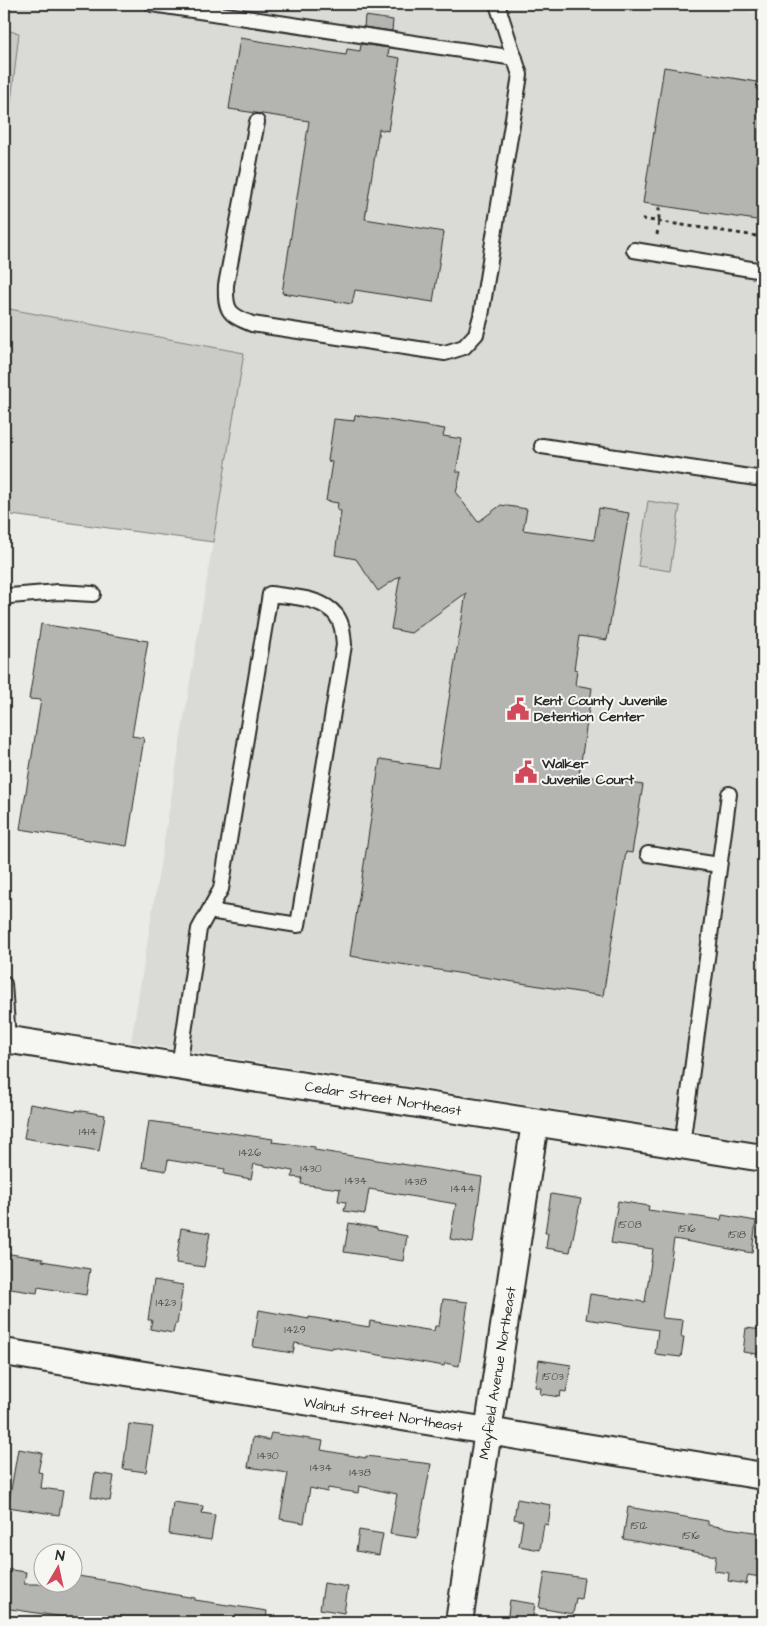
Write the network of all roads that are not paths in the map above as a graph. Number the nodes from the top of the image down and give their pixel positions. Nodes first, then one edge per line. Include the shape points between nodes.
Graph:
1 (152, 4) edge
2 (497, 4) edge
3 (515, 58) junction
4 (257, 122) dead end
5 (634, 250) dead end
6 (763, 271) edge
7 (542, 446) dead end
8 (763, 479) edge
9 (93, 594) dead end
10 (4, 599) edge
11 (729, 794) dead end
12 (648, 854) dead end
13 (719, 864) junction
14 (209, 911) junction
15 (4, 984) edge
16 (6, 1039) edge
17 (179, 1067) junction
18 (535, 1123) junction
19 (682, 1145) junction
20 (763, 1158) edge
21 (4, 1352) edge
22 (489, 1432) junction
23 (763, 1476) edge
24 (460, 1622) edge

1 - 3 lane
2 - 3 lane
3 - 4 lane via 520,75 482,316 476,334 464,347 445,352 252,324 234,318 226,302 226,285
5 - 6 lane
7 - 8 lane
9 - 10 lane via 58,592
11 - 13 lane
12 - 13 lane
13 - 19 lane
14 - 14 lane via 221,889 270,594 324,605 336,615 342,627 344,645 298,925
14 - 17 lane via 199,929
15 - 16 lane
16 - 17 street, Cedar Street Northeast
17 - 18 street, Cedar Street Northeast
18 - 19 street, Cedar Street Northeast
18 - 22 street, Mayfield Avenue Northeast
19 - 20 street, Cedar Street Northeast
21 - 22 street, Walnut Street Northeast
22 - 23 street, Walnut Street Northeast
22 - 24 street, Mayfield Avenue Northeast

